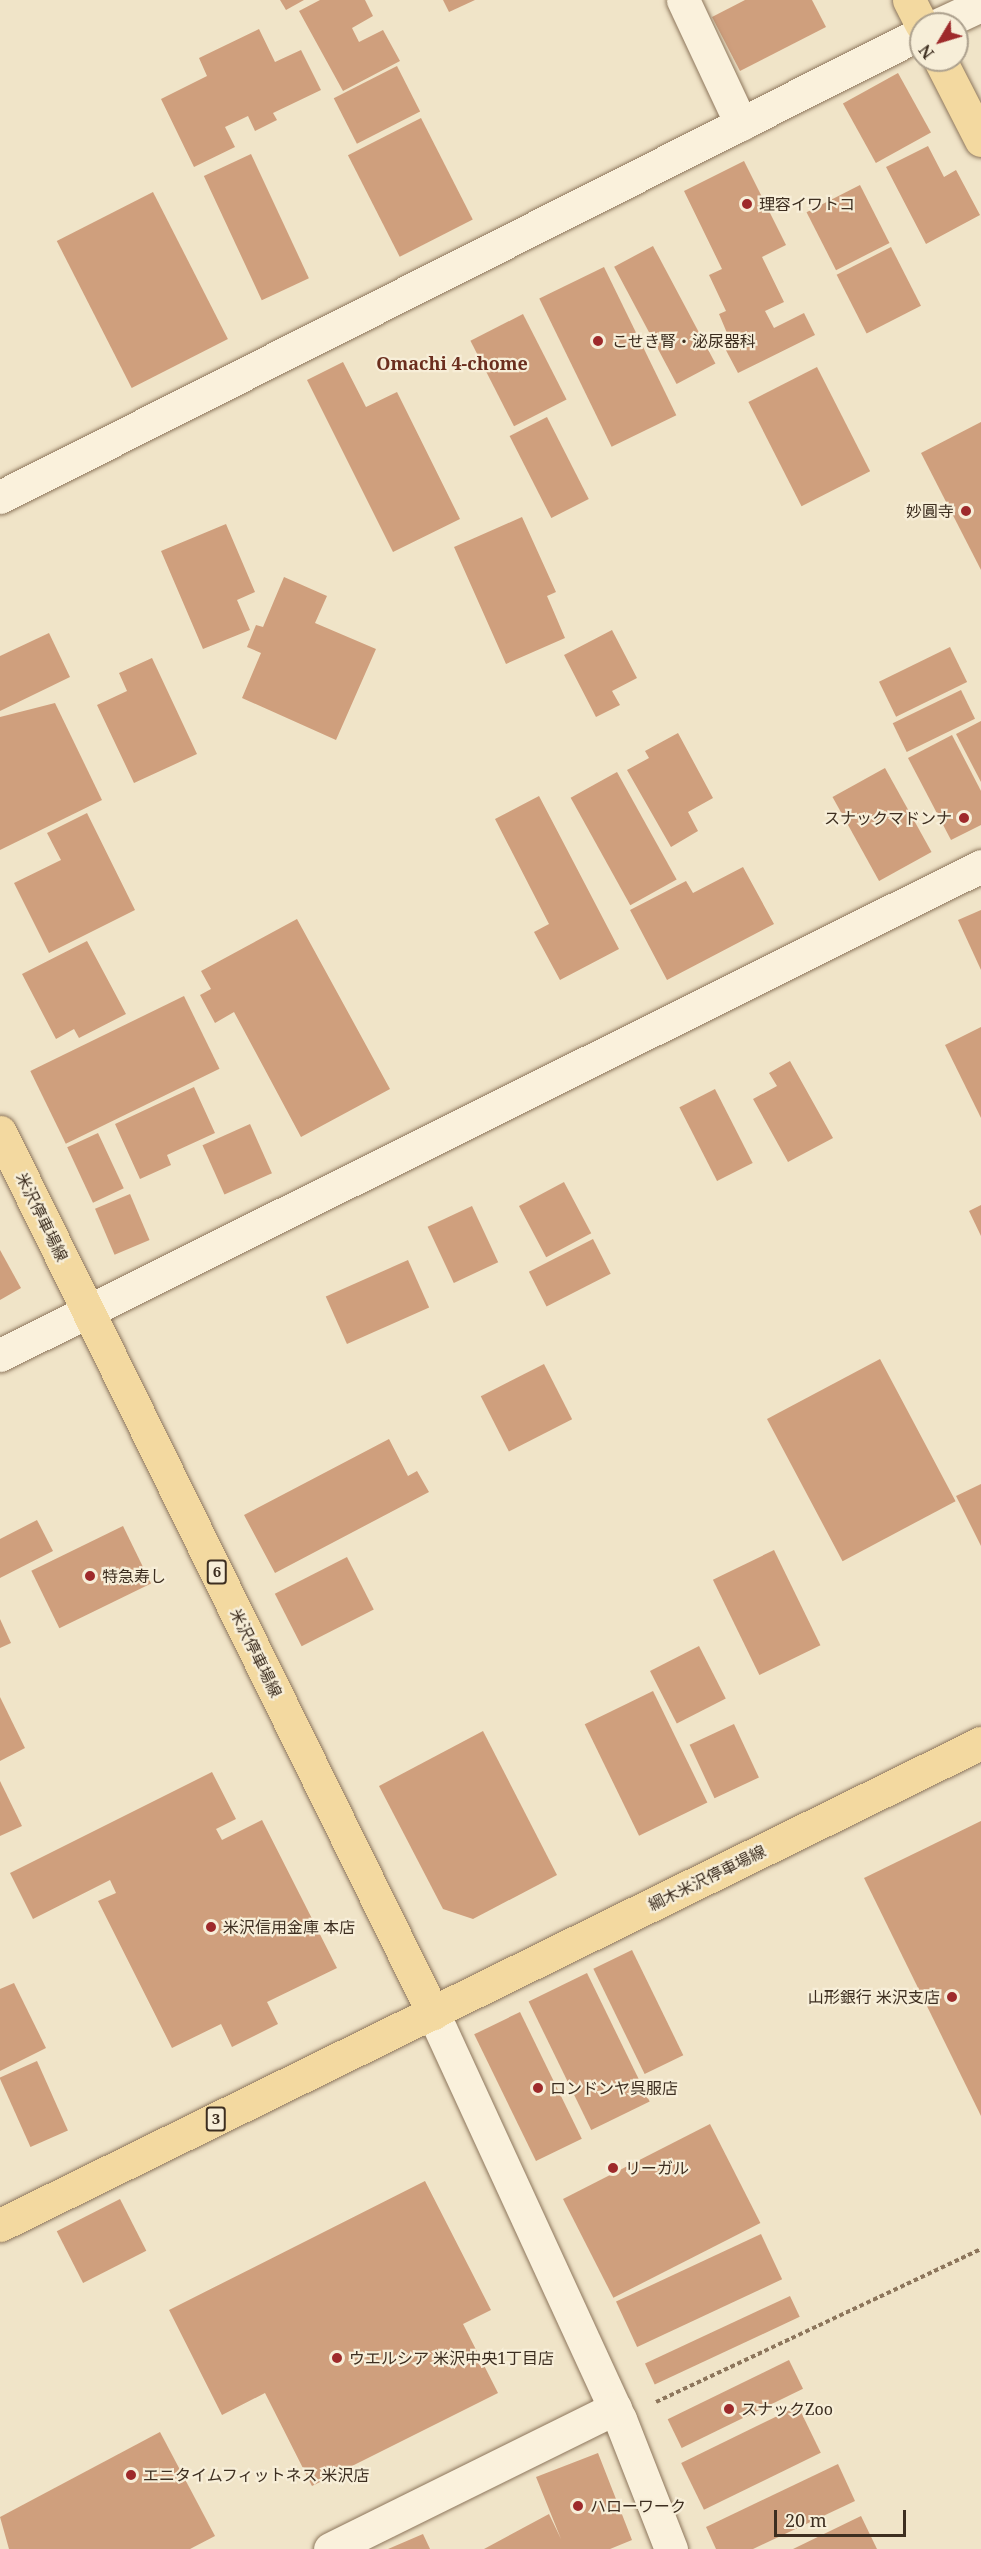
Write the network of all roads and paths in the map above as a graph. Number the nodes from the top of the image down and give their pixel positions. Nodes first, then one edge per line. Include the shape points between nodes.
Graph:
1 (682, 0) edge
2 (981, 5) edge
3 (966, 12) edge
4 (909, 39) edge
5 (946, 72) edge
6 (741, 124) junction
7 (981, 140) edge
8 (0, 497) edge
9 (981, 866) edge
10 (0, 1131) edge
11 (89, 1312) junction
12 (0, 1355) edge
13 (981, 1743) edge
14 (433, 2013) junction
15 (0, 2225) edge
16 (981, 2249) edge
17 (617, 2413) junction
18 (330, 2549) edge
19 (671, 2549) edge

1 - 6 street
2 - 3 street
4 - 6 street
5 - 7 main road
6 - 8 street
9 - 11 street
10 - 11 main road, 米沢停車場線 / 6
11 - 12 street
11 - 14 main road, 米沢停車場線 / 6
13 - 14 main road, 綱木米沢停車場線
14 - 15 main road, 3
14 - 17 street
16 - 17 path
17 - 18 street
17 - 19 street

